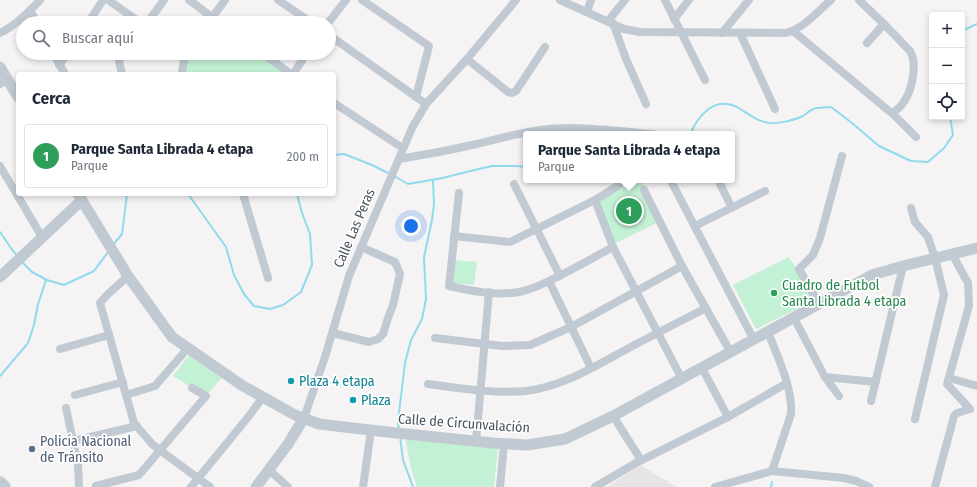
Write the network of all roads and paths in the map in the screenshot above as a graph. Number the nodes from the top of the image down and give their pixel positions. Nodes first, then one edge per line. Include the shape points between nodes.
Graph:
1 (40, 0) edge
2 (103, 0) edge
3 (108, 0) edge
4 (164, 0) edge
5 (189, 0) edge
6 (225, 0) edge
7 (278, 0) edge
8 (346, 0) edge
9 (362, 0) edge
10 (516, 0) edge
11 (560, 0) edge
12 (591, 0) edge
13 (625, 0) edge
14 (664, 0) edge
15 (689, 0) edge
16 (749, 0) edge
17 (831, 0) edge
18 (859, 0) edge
19 (30, 10) junction
20 (587, 12) junction
21 (23, 16) edge
22 (33, 16) edge
23 (93, 16) edge
24 (131, 16) edge
25 (152, 16) edge
26 (206, 16) edge
27 (213, 16) edge
28 (302, 16) edge
29 (333, 16) edge
30 (674, 19) junction
31 (16, 22) edge
32 (610, 22) junction
33 (884, 24) junction
34 (793, 31) junction
35 (0, 33) edge
36 (681, 33) junction
37 (722, 33) junction
38 (740, 33) junction
39 (336, 40) edge
40 (866, 43) dead end
41 (546, 46) dead end
42 (467, 59) junction
43 (56, 60) edge
44 (63, 60) edge
45 (120, 60) edge
46 (184, 60) edge
47 (272, 60) edge
48 (302, 60) edge
49 (59, 65) junction
50 (0, 67) edge
51 (64, 72) edge
52 (122, 72) edge
53 (182, 72) edge
54 (289, 72) edge
55 (293, 72) edge
56 (705, 80) dead end
57 (4, 82) edge
58 (16, 94) edge
59 (416, 97) junction
60 (336, 104) edge
61 (426, 104) junction
62 (646, 104) dead end
63 (775, 109) dead end
64 (892, 113) junction
65 (533, 131) edge
66 (613, 131) edge
67 (523, 133) edge
68 (916, 137) dead end
69 (398, 145) dead end
70 (842, 156) dead end
71 (398, 161) junction
72 (0, 166) edge
73 (672, 183) dead end
74 (720, 183) edge
75 (514, 184) dead end
76 (619, 185) dead end
77 (644, 190) dead end
78 (765, 191) dead end
79 (16, 193) edge
80 (459, 193) dead end
81 (18, 196) edge
82 (244, 196) edge
83 (80, 197) edge
84 (595, 200) junction
85 (732, 208) junction
86 (911, 208) dead end
87 (695, 226) junction
88 (537, 229) junction
89 (454, 236) junction
90 (42, 237) junction
91 (361, 247) junction
92 (613, 247) junction
93 (977, 248) edge
94 (952, 254) junction
95 (935, 258) junction
96 (682, 266) junction
97 (904, 266) junction
98 (128, 276) junction
99 (560, 276) junction
100 (0, 277) edge
101 (268, 278) dead end
102 (549, 281) junction
103 (637, 291) junction
104 (489, 292) junction
105 (819, 304) junction
106 (706, 308) junction
107 (794, 318) junction
108 (571, 327) junction
109 (658, 332) junction
110 (768, 332) junction
111 (333, 333) junction
112 (109, 335) junction
113 (435, 338) dead end
114 (754, 340) junction
115 (484, 344) junction
116 (188, 348) junction
117 (60, 349) dead end
118 (730, 353) junction
119 (592, 368) junction
120 (702, 368) junction
121 (825, 377) junction
122 (949, 378) junction
123 (682, 379) junction
124 (123, 382) junction
125 (876, 382) junction
126 (787, 383) junction
127 (428, 384) dead end
128 (977, 386) edge
129 (192, 388) dead end
130 (480, 390) junction
131 (75, 395) dead end
132 (126, 395) junction
133 (839, 396) dead end
134 (263, 397) junction
135 (870, 402) dead end
136 (66, 408) dead end
137 (613, 416) junction
138 (728, 417) junction
139 (304, 418) junction
140 (915, 419) dead end
141 (137, 426) junction
142 (371, 430) junction
143 (73, 441) junction
144 (476, 441) junction
145 (504, 444) junction
146 (160, 450) junction
147 (641, 460) junction
148 (269, 470) junction
149 (772, 471) junction
150 (198, 478) junction
151 (0, 482) edge
152 (96, 486) dead end
153 (5, 487) edge
154 (78, 487) edge
155 (191, 487) edge
156 (210, 487) edge
157 (256, 487) edge
158 (288, 487) edge
159 (363, 487) edge
160 (500, 487) edge
161 (595, 487) edge
162 (715, 487) edge
163 (869, 487) edge
164 (935, 487) edge

1 - 19 street
2 - 23 street
3 - 24 street
4 - 25 street
5 - 26 street
6 - 27 street
7 - 28 street
8 - 29 street
9 - 59 street via 429,46
10 - 42 street, Calle Las Peras
11 - 20 street
12 - 20 street
13 - 32 street
14 - 30 street
15 - 30 street
16 - 37 street
17 - 34 street
18 - 33 street
19 - 21 street
19 - 22 street
20 - 32 street
30 - 36 street
31 - 35 street
32 - 36 street via 640,32
32 - 62 street
33 - 40 street
33 - 64 street via 910,51 914,62 909,94
34 - 38 street
34 - 64 street
36 - 37 street
36 - 56 street
37 - 38 street
38 - 63 street
39 - 59 street
41 - 42 street via 516,91 512,93
42 - 61 street, Calle Las Peras
43 - 49 street
44 - 49 street
45 - 52 street
46 - 53 street
47 - 54 street
48 - 55 street
49 - 51 street
50 - 57 street
57 - 58 street
59 - 61 street
60 - 69 street
61 - 71 street, Calle Las Peras
64 - 68 street
65 - 66 street via 573,128
67 - 71 street
70 - 105 street via 820,238 813,255 799,269
71 - 91 street, Calle Las Peras
72 - 79 street
73 - 87 street
74 - 85 street
75 - 88 street
76 - 84 street
77 - 96 street
78 - 85 street
80 - 89 street
81 - 90 street
82 - 101 street
83 - 90 street
83 - 98 street, Calle de Circunvalación
84 - 88 street
84 - 92 street
85 - 87 street
86 - 95 street via 915,222 928,237
87 - 114 street
88 - 89 street via 510,242
88 - 99 street
89 - 104 street via 449,286
90 - 100 street
91 - 111 street, Calle Las Peras via 349,276
91 - 111 street via 395,262 400,274 393,305 378,339 369,342
92 - 99 street
92 - 103 street
93 - 94 street, Calle de Circunvalación
94 - 95 street, Calle de Circunvalación
94 - 122 street via 968,283 969,306
95 - 97 street, Calle de Circunvalación
95 - 140 street via 944,295
96 - 103 street
96 - 106 street
97 - 105 street, Calle de Circunvalación via 872,275
97 - 125 street
98 - 112 street via 100,303
98 - 116 street, Calle de Circunvalación via 172,338
99 - 102 street
102 - 104 street via 520,292
102 - 108 street
103 - 108 street
103 - 109 street
104 - 115 street
105 - 107 street, Calle de Circunvalación
106 - 109 street
106 - 118 street
107 - 110 street, Calle de Circunvalación
107 - 121 street
108 - 115 street via 530,345
108 - 119 street
109 - 119 street
109 - 123 street
110 - 114 street, Calle de Circunvalación
110 - 126 street
111 - 139 street, Calle Las Peras
112 - 117 street
112 - 124 street
113 - 115 street
114 - 118 street, Calle de Circunvalación
115 - 130 street
116 - 132 street via 155,386
116 - 134 street, Calle de Circunvalación via 242,386
118 - 120 street, Calle de Circunvalación
119 - 130 street via 555,385 526,391
120 - 123 street, Calle de Circunvalación
120 - 138 street
121 - 125 street
121 - 133 street
122 - 128 street
122 - 164 street via 948,385 970,409 954,416
123 - 137 street, Calle de Circunvalación
124 - 131 street
124 - 132 street
125 - 135 street
126 - 138 street
126 - 149 street via 791,414
127 - 130 street
129 - 146 street via 206,396
130 - 144 street
132 - 141 street
134 - 139 street, Calle de Circunvalación
134 - 150 street
136 - 143 street
137 - 145 street, Calle de Circunvalación via 564,439 527,445
137 - 147 street
138 - 147 street
139 - 142 street, Calle de Circunvalación via 319,424
139 - 148 street, Calle Las Peras
141 - 143 street
141 - 146 street
142 - 144 street, Calle de Circunvalación
142 - 159 street
143 - 154 street via 78,464
144 - 145 street, Calle de Circunvalación
145 - 160 street
146 - 150 street
146 - 152 street via 139,475
147 - 161 street
148 - 157 street, Calle Las Peras
148 - 158 street
149 - 162 street
149 - 163 street via 844,478
150 - 155 street
150 - 156 street
151 - 153 main road

